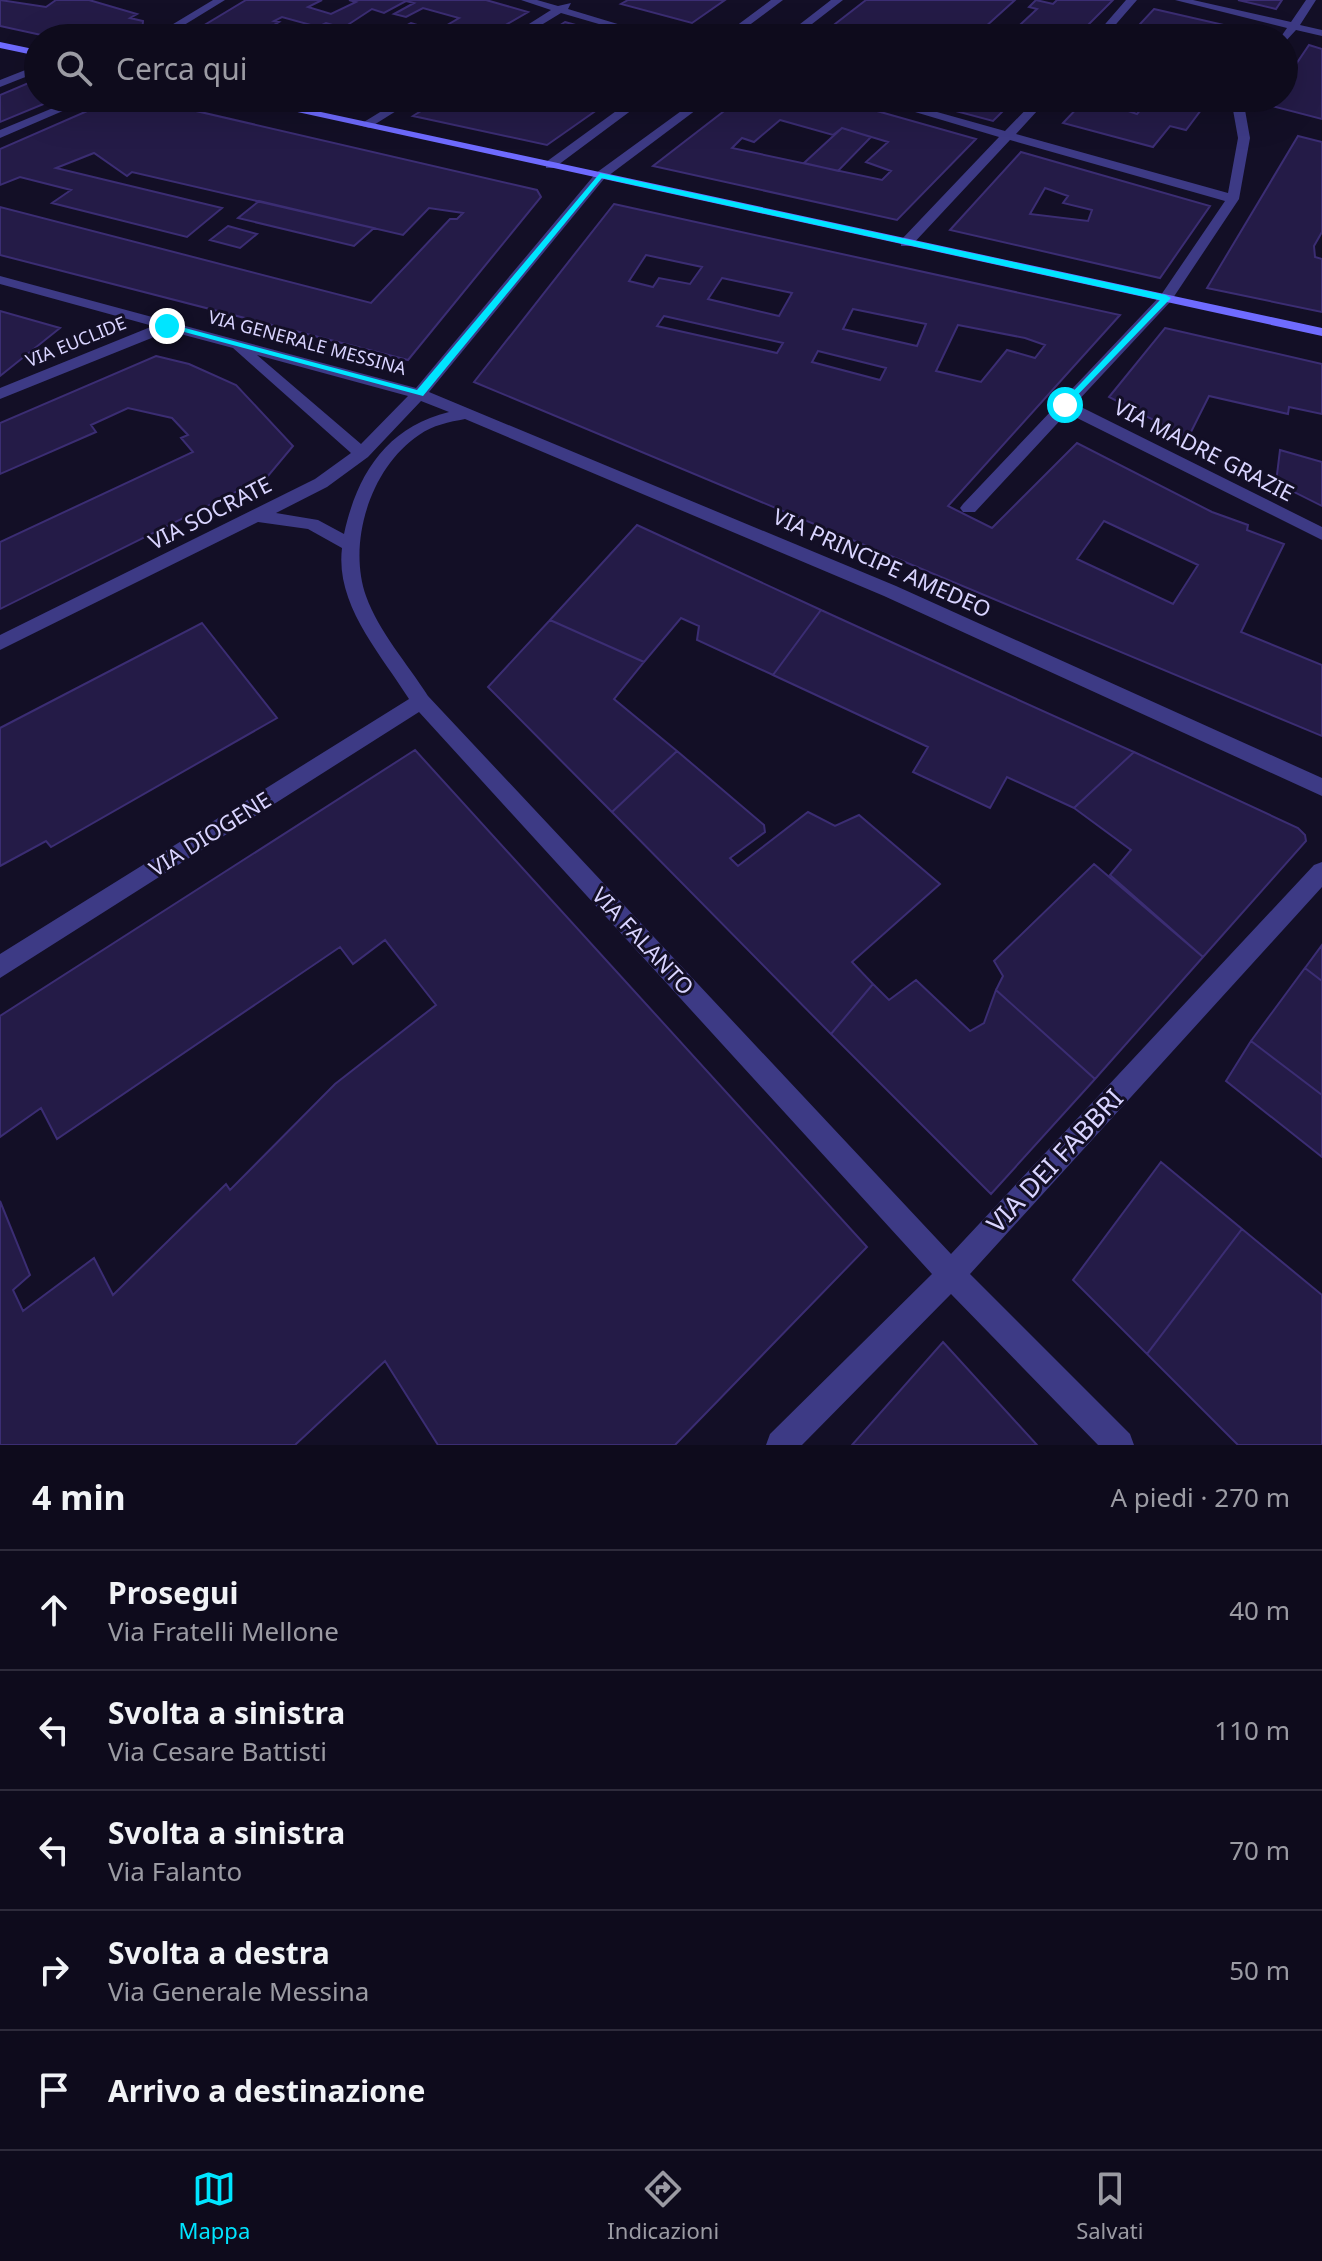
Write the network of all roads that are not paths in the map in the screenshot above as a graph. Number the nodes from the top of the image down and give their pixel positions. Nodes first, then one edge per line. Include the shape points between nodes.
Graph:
1 (220, 0) edge
2 (526, 0) edge
3 (576, 0) edge
4 (778, 0) edge
5 (838, 0) edge
6 (1132, 0) edge
7 (1180, 0) edge
8 (1311, 0) edge
9 (560, 10) junction
10 (179, 24) edge
11 (536, 24) edge
12 (610, 24) edge
13 (745, 24) edge
14 (806, 24) edge
15 (1111, 24) edge
16 (1284, 24) edge
17 (1294, 24) edge
18 (1298, 27) edge
19 (1322, 33) edge
20 (0, 45) edge
21 (24, 50) edge
22 (24, 74) edge
23 (0, 84) edge
24 (53, 112) edge
25 (305, 112) edge
26 (387, 112) edge
27 (623, 112) edge
28 (687, 112) edge
29 (924, 112) edge
30 (1030, 112) edge
31 (1239, 112) edge
32 (365, 125) junction
33 (0, 134) edge
34 (1009, 136) junction
35 (550, 165) junction
36 (600, 176) junction
37 (1233, 199) junction
38 (906, 243) junction
39 (0, 280) edge
40 (1166, 298) junction
41 (167, 326) junction
42 (1322, 332) edge
43 (237, 346) junction
44 (0, 394) edge
45 (419, 394) junction
46 (1065, 405) junction
47 (467, 414) junction
48 (362, 453) junction
49 (969, 508) dead end
50 (258, 516) junction
51 (1322, 534) edge
52 (351, 545) junction
53 (0, 643) edge
54 (421, 701) junction
55 (1322, 787) edge
56 (1322, 872) edge
57 (0, 967) edge
58 (951, 1274) junction
59 (781, 1445) edge
60 (1119, 1445) edge

1 - 10 street
2 - 9 street
3 - 9 street
4 - 13 street
5 - 14 street
6 - 15 street
7 - 16 street
8 - 17 street
9 - 11 street
9 - 12 street
18 - 19 street
20 - 21 main road
22 - 23 street
24 - 33 street
25 - 32 main road
26 - 32 street
27 - 35 street
28 - 36 street
29 - 34 street
30 - 34 street
31 - 37 street via 1244,138
32 - 35 main road
34 - 37 street
34 - 38 street
35 - 36 main road
36 - 38 main road
36 - 45 street
37 - 40 street
38 - 40 main road
39 - 41 street, VIA GENERALE MESSINA
40 - 42 main road
40 - 46 street
41 - 43 street, VIA GENERALE MESSINA
41 - 44 street, VIA EUCLIDE
43 - 45 street, VIA GENERALE MESSINA
43 - 48 street
45 - 47 street, VIA PRINCIPE AMEDEO
45 - 48 street, VIA SOCRATE
46 - 49 street
46 - 51 street, VIA MADRE GRAZIE
47 - 52 street, VIA FALANTO via 434,420 408,435 390,454 362,492
47 - 55 street, VIA PRINCIPE AMEDEO via 890,591
48 - 50 street, VIA SOCRATE via 321,483
50 - 52 street via 312,524
50 - 53 street, VIA SOCRATE
52 - 54 street, VIA FALANTO via 356,596
54 - 57 street, VIA DIOGENE
54 - 58 street, VIA FALANTO
56 - 58 street, VIA DEI FABBRI
58 - 59 street, VIA DEI FABBRI
58 - 60 street, VIA FALANTO

